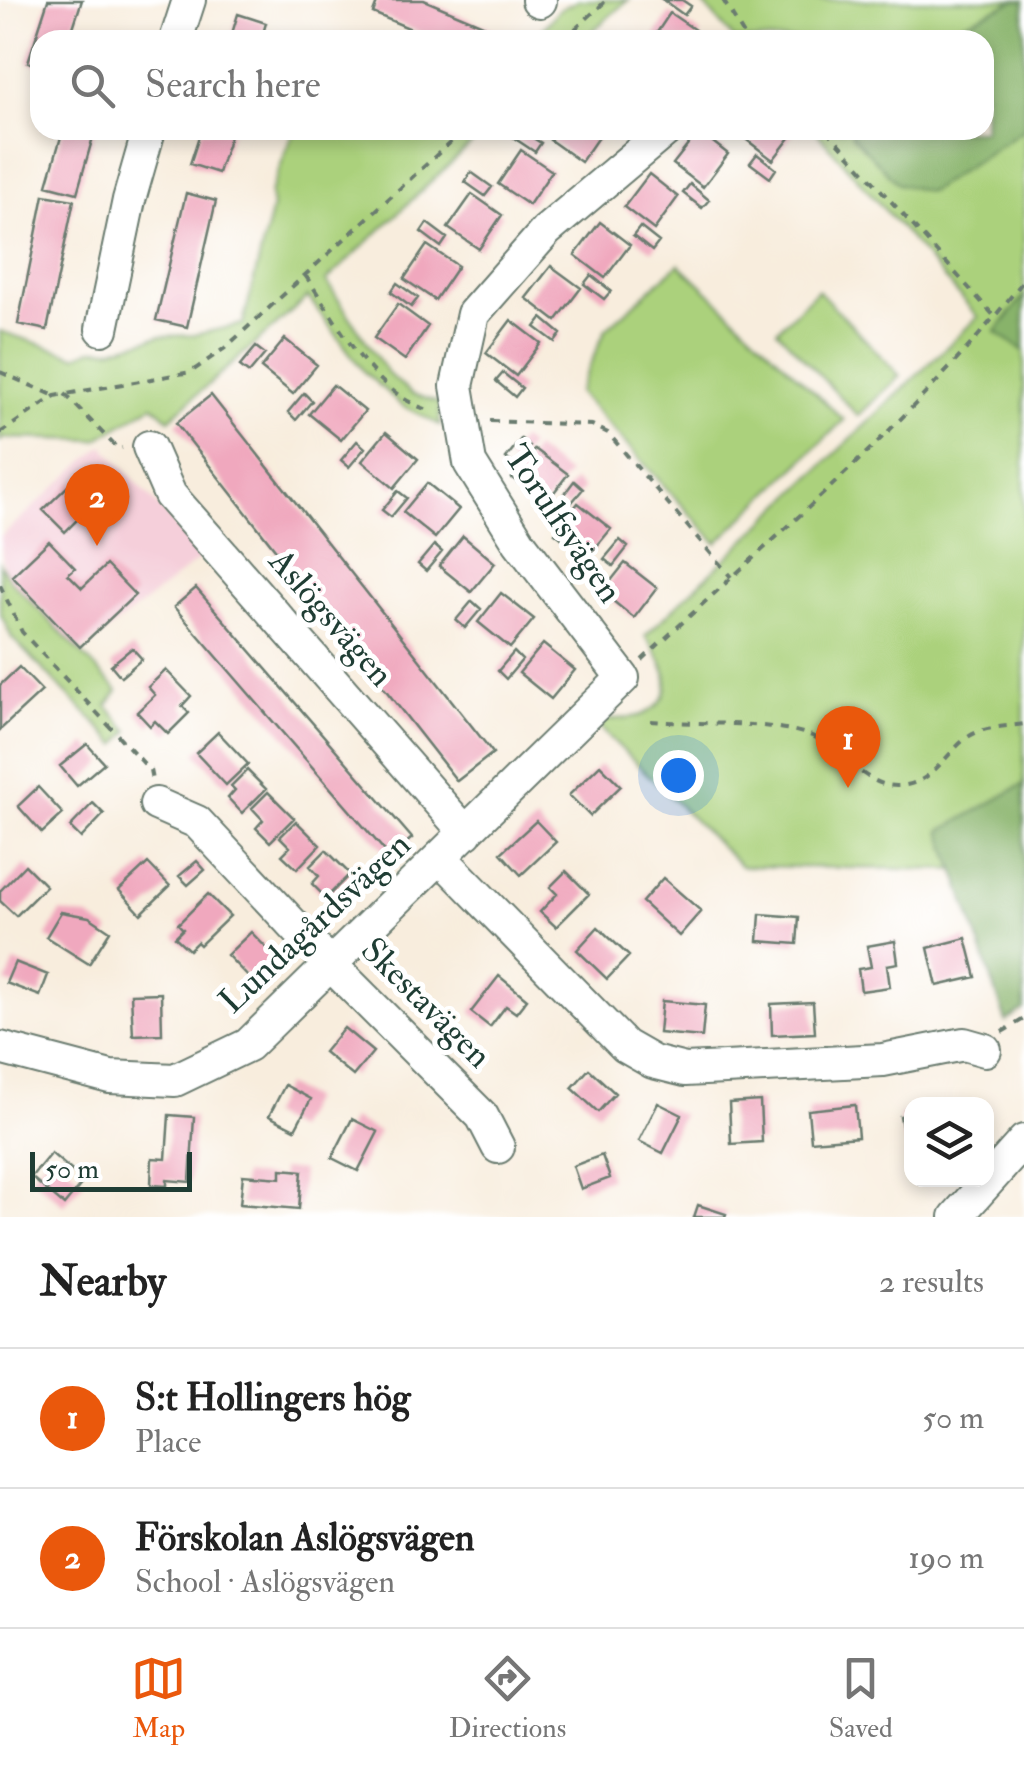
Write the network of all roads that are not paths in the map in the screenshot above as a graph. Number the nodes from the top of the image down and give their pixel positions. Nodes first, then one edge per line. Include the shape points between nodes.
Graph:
1 (188, 0) edge
2 (179, 30) edge
3 (146, 140) edge
4 (654, 140) edge
5 (102, 329) dead end
6 (149, 447) road end
7 (623, 678) joint
8 (156, 804) road end
9 (466, 833) junction
10 (442, 858) junction
11 (329, 963) junction
12 (0, 1048) edge
13 (985, 1050) dead end
14 (1024, 1141) edge
15 (498, 1147) dead end
16 (956, 1217) edge

1 - 2 street
3 - 5 street
4 - 7 street, Torulfsvägen via 546,231 474,314 457,386 470,463 519,542
6 - 9 street, Aslögsvägen via 170,495
7 - 9 street, Lundagårdsvägen
8 - 11 street, Skestavägen via 197,822
9 - 10 street, Lundagårdsvägen
10 - 11 street, Lundagårdsvägen
10 - 13 street via 624,1046 652,1062 685,1070 772,1068 883,1060 964,1044
11 - 12 street, Lundagårdsvägen via 248,1045 175,1080 110,1077
11 - 15 street, Skestavägen via 482,1116
14 - 16 street

